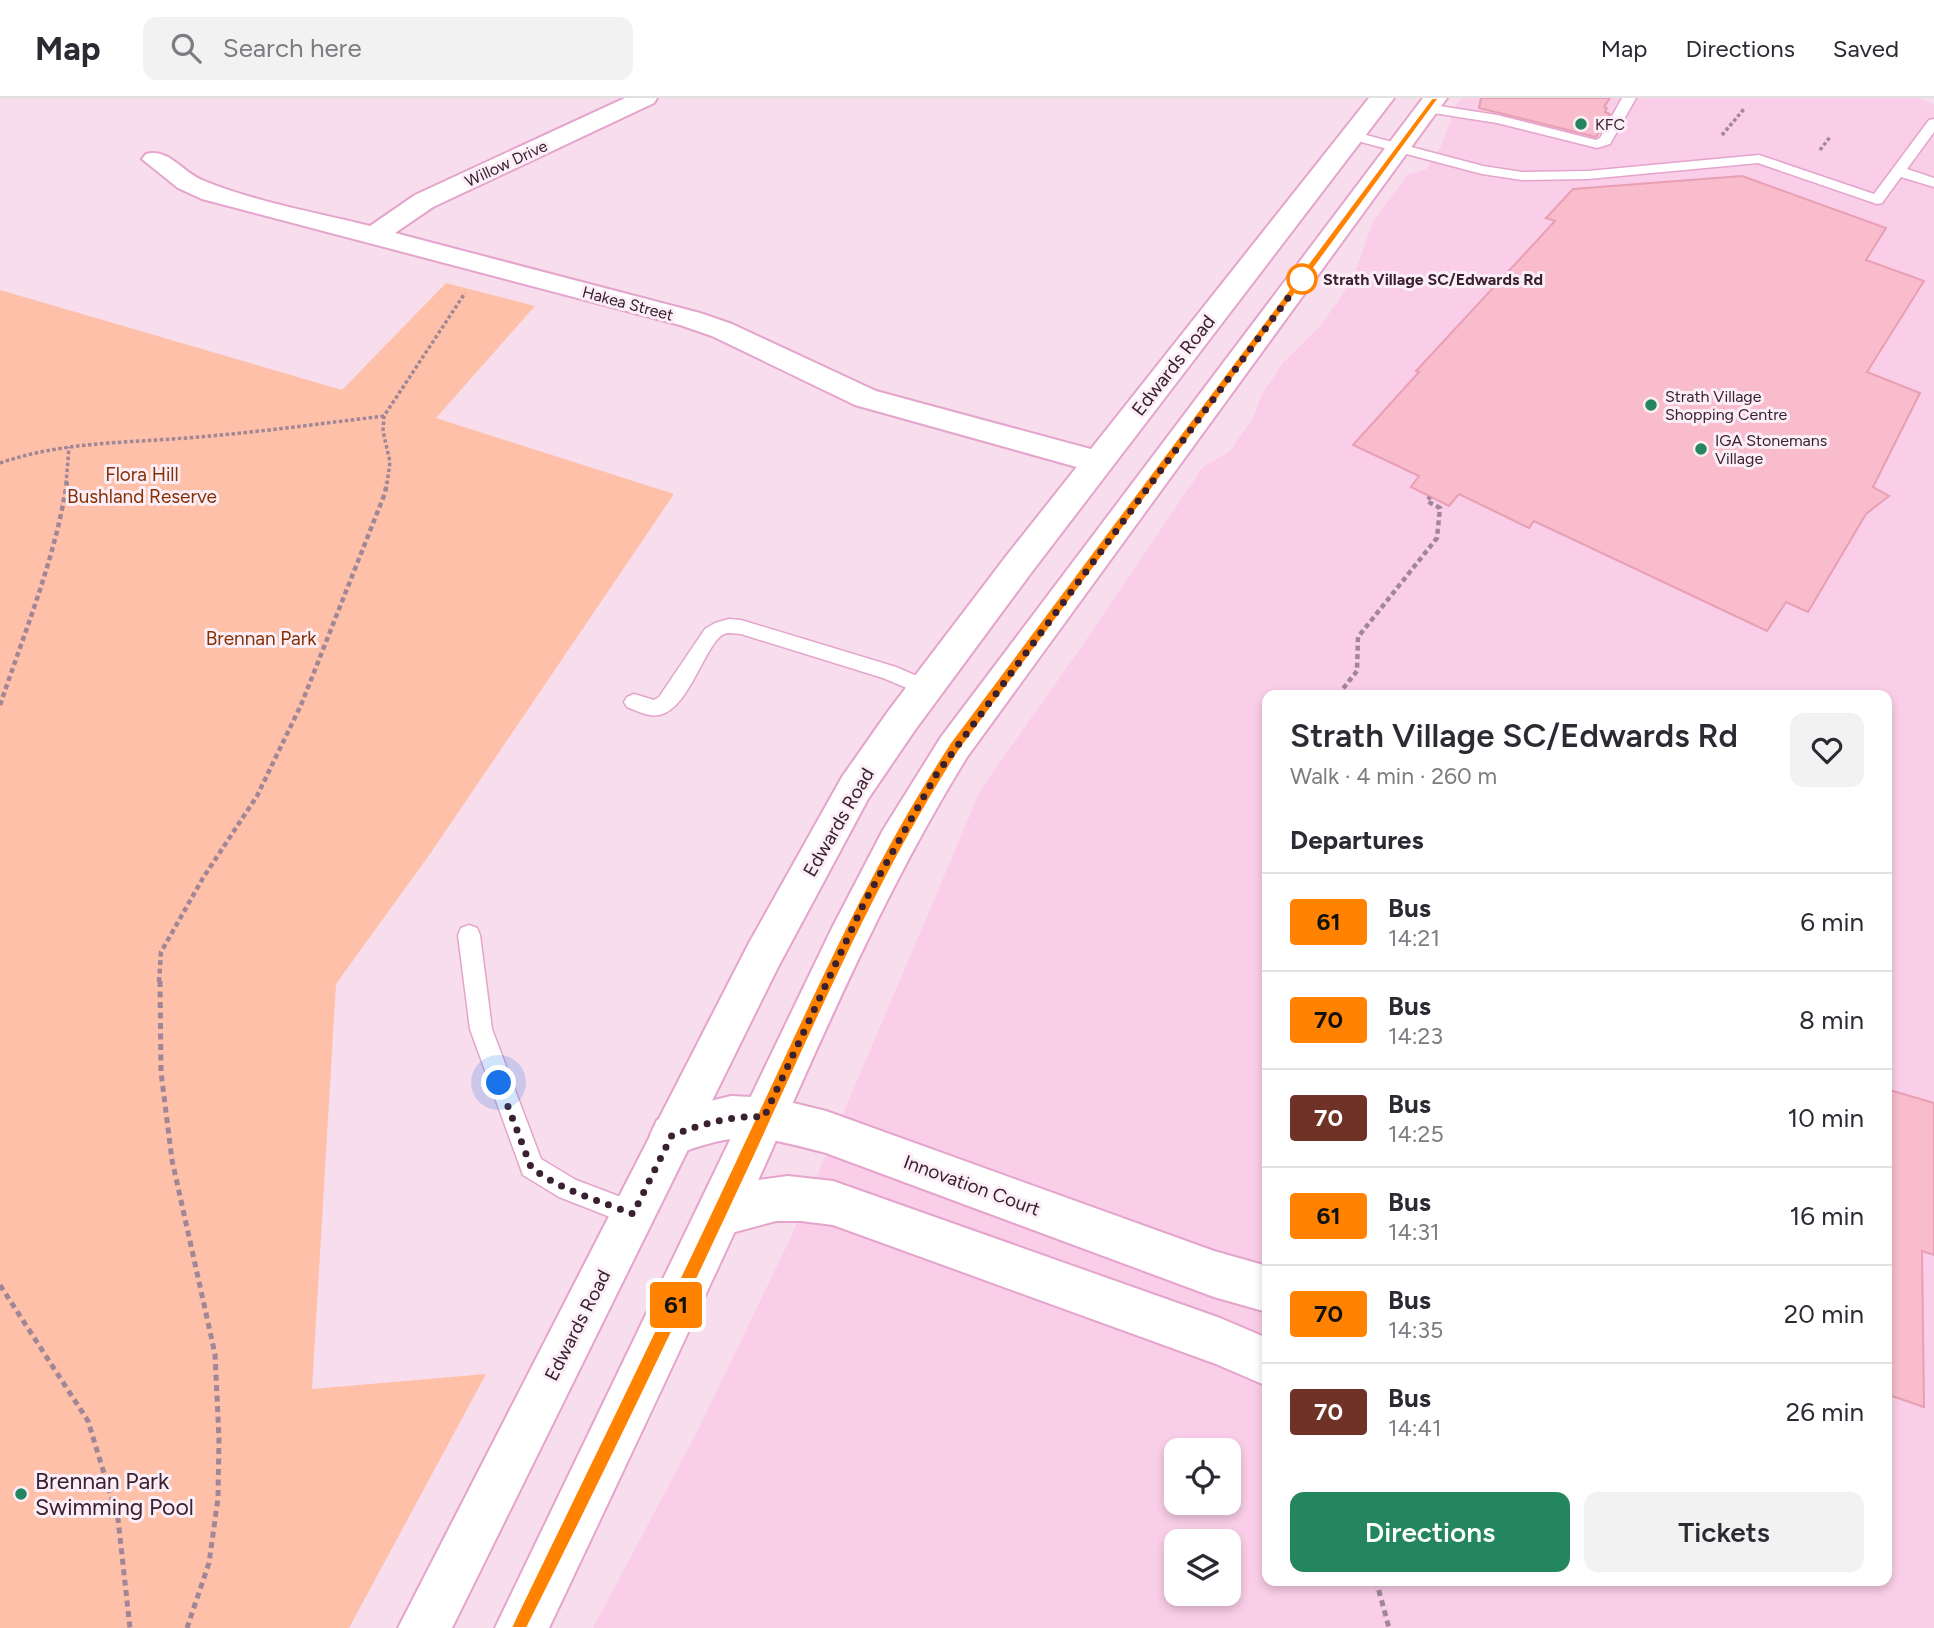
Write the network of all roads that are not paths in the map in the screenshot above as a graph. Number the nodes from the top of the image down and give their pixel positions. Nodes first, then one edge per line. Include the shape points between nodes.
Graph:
1 (645, 98) edge
2 (1382, 98) edge
3 (1629, 98) edge
4 (1431, 103) edge
5 (1934, 123) edge
6 (1352, 135) junction
7 (1397, 148) junction
8 (155, 159) dead end
9 (1898, 171) junction
10 (1934, 183) edge
11 (373, 237) junction
12 (1098, 462) junction
13 (926, 688) junction
14 (634, 702) dead end
15 (469, 935) dead end
16 (764, 1117) junction
17 (672, 1135) junction
18 (720, 1213) junction
19 (633, 1214) junction
20 (1262, 1288) edge
21 (1262, 1361) edge
22 (424, 1628) edge
23 (521, 1628) edge

1 - 11 street, Willow Drive via 424,201
2 - 6 street, Edwards Road
3 - 4 lane via 1605,141 1597,144
4 - 7 street
5 - 9 lane
6 - 7 lane
6 - 12 street, Edwards Road
7 - 9 lane via 1497,173 1530,176 1759,159 1877,200
7 - 16 street via 936,775 865,901
8 - 11 street, Hakea Street via 177,177 211,193
9 - 10 lane
11 - 12 street, Hakea Street via 690,319 866,398
12 - 13 street, Edwards Road
13 - 14 lane via 890,672 729,626 712,634 661,706
13 - 17 street, Edwards Road via 849,799
15 - 19 lane via 481,1029 531,1167 542,1176
16 - 17 street, Innovation Court via 738,1116
16 - 18 street
16 - 20 street, Innovation Court via 826,1132
17 - 19 street, Edwards Road
18 - 21 street via 768,1198 833,1203
18 - 23 street
19 - 22 street, Edwards Road

